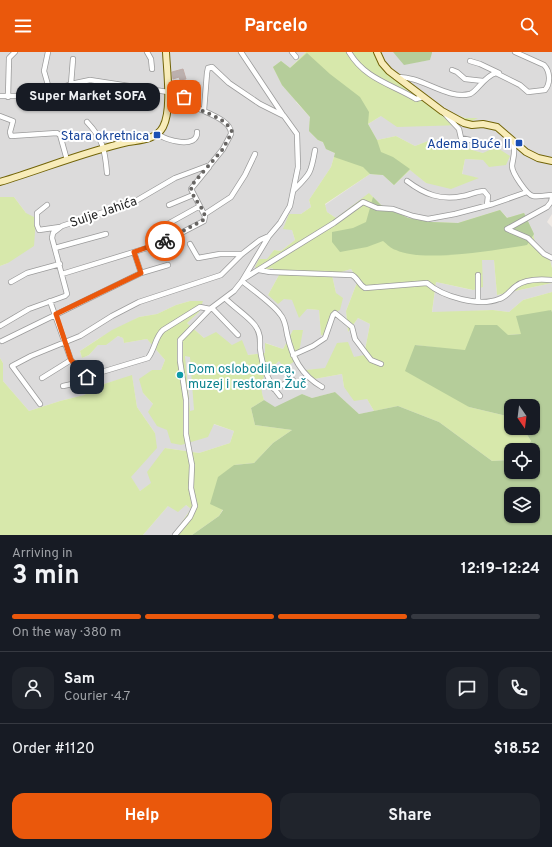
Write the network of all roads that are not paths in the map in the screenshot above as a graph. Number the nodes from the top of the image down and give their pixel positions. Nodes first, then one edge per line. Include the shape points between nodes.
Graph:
1 (15, 52) edge
2 (48, 52) edge
3 (147, 52) edge
4 (166, 52) edge
5 (241, 52) edge
6 (292, 52) edge
7 (349, 52) edge
8 (377, 52) edge
9 (514, 52) edge
10 (296, 57) dead end
11 (73, 59) dead end
12 (470, 62) dead end
13 (152, 69) dead end
14 (452, 70) dead end
15 (500, 74) junction
16 (395, 77) junction
17 (483, 81) junction
18 (71, 84) junction
19 (168, 85) junction
20 (50, 92) junction
21 (168, 92) junction
22 (0, 96) edge
23 (8, 97) junction
24 (423, 97) junction
25 (204, 110) junction
26 (442, 111) junction
27 (0, 116) edge
28 (284, 116) junction
29 (87, 122) dead end
30 (197, 132) dead end
31 (158, 134) junction
32 (513, 142) junction
33 (488, 144) dead end
34 (104, 147) junction
35 (315, 150) dead end
36 (255, 154) dead end
37 (67, 160) junction
38 (552, 161) edge
39 (210, 165) junction
40 (107, 173) dead end
41 (407, 181) dead end
42 (0, 182) edge
43 (293, 191) junction
44 (528, 192) junction
45 (193, 195) junction
46 (552, 196) edge
47 (47, 205) dead end
48 (169, 205) dead end
49 (487, 205) junction
50 (200, 206) junction
51 (205, 214) junction
52 (164, 226) dead end
53 (60, 227) junction
54 (106, 234) dead end
55 (269, 236) junction
56 (190, 244) dead end
57 (55, 248) junction
58 (134, 252) junction
59 (242, 254) junction
60 (552, 258) edge
61 (60, 264) junction
62 (168, 265) dead end
63 (259, 270) junction
64 (141, 273) junction
65 (62, 274) junction
66 (478, 275) dead end
67 (243, 280) junction
68 (552, 280) edge
69 (11, 282) dead end
70 (224, 298) junction
71 (50, 301) junction
72 (478, 301) junction
73 (211, 309) junction
74 (56, 314) junction
75 (0, 326) edge
76 (238, 335) dead end
77 (2, 341) dead end
78 (65, 342) junction
79 (293, 355) junction
80 (71, 360) junction
81 (381, 364) dead end
82 (87, 377) junction
83 (42, 378) dead end
84 (293, 380) dead end
85 (63, 386) dead end
86 (322, 387) dead end
87 (274, 389) junction
88 (280, 396) dead end
89 (40, 404) dead end
90 (175, 535) edge

1 - 23 street via 9,58
2 - 20 street via 44,71
3 - 13 street
4 - 19 street
5 - 28 street
6 - 10 street
7 - 24 street via 358,65 382,82 416,99
8 - 16 street via 382,63
9 - 15 street via 546,68 548,87 545,90 528,92
11 - 18 street
12 - 15 street via 488,67
14 - 17 street via 465,79
15 - 17 street via 492,74
16 - 17 street via 420,80 440,90 468,94 474,92
16 - 24 street
18 - 20 street
18 - 21 street via 90,80
19 - 21 street
19 - 25 street via 177,88 194,106
20 - 23 street
21 - 31 street via 166,120
22 - 23 street
24 - 26 street
25 - 28 street via 207,72 208,68 212,67 229,83
25 - 39 street via 226,124 232,132
26 - 32 street via 467,125 483,124 497,127
26 - 33 street via 458,129 461,138
27 - 37 street via 13,121 11,136 57,133 60,135
28 - 43 street via 297,134 298,167
29 - 34 street via 95,130
30 - 31 street via 197,136 190,142 167,139
31 - 34 street
32 - 38 street via 538,158
32 - 44 street via 513,172
34 - 37 street
34 - 40 street
35 - 43 street via 312,169
36 - 51 street via 231,197
37 - 42 street
39 - 45 street via 191,186
39 - 53 street, Sulje Jahića via 175,178 134,202
41 - 49 street via 418,190 435,197 458,197 484,191 488,196
43 - 55 street via 290,206
44 - 46 street via 534,196
44 - 49 street
45 - 48 street
45 - 50 street
46 - 60 street via 547,207 507,229 528,238 544,254
47 - 53 street via 37,213 39,230
49 - 63 street via 428,219 393,209 377,208 363,202
50 - 51 street
50 - 52 street
51 - 58 street via 204,220 164,242
53 - 57 street, Sulje Jahića via 53,233
54 - 57 street
55 - 59 street
55 - 67 street
56 - 59 street via 198,258
57 - 61 street, Sulje Jahića
58 - 64 street
58 - 65 street
59 - 78 street via 221,275 139,302
61 - 65 street, Sulje Jahića
61 - 69 street via 27,273
62 - 64 street
63 - 67 street
63 - 72 street via 276,273 352,275 361,287 365,288 427,283 449,296
64 - 74 street
65 - 71 street, Sulje Jahića via 67,294
66 - 72 street
67 - 70 street
67 - 79 street via 281,314
68 - 72 street via 525,282 517,285 499,300
70 - 73 street
70 - 87 street via 256,327 260,337 264,368
71 - 74 street
71 - 75 street, Sulje Jahića via 29,309
73 - 76 street
73 - 82 street via 200,307 163,330 158,334 148,358
73 - 90 street via 179,343 186,400 186,434 192,465 191,488 195,506 190,517
74 - 77 street
74 - 78 street
78 - 80 street
78 - 89 street via 12,366
79 - 81 street via 325,338 333,314 336,314 352,327 355,339 371,360
79 - 86 street via 301,370
80 - 82 street
80 - 83 street
82 - 85 street via 78,383
84 - 87 street
87 - 88 street

